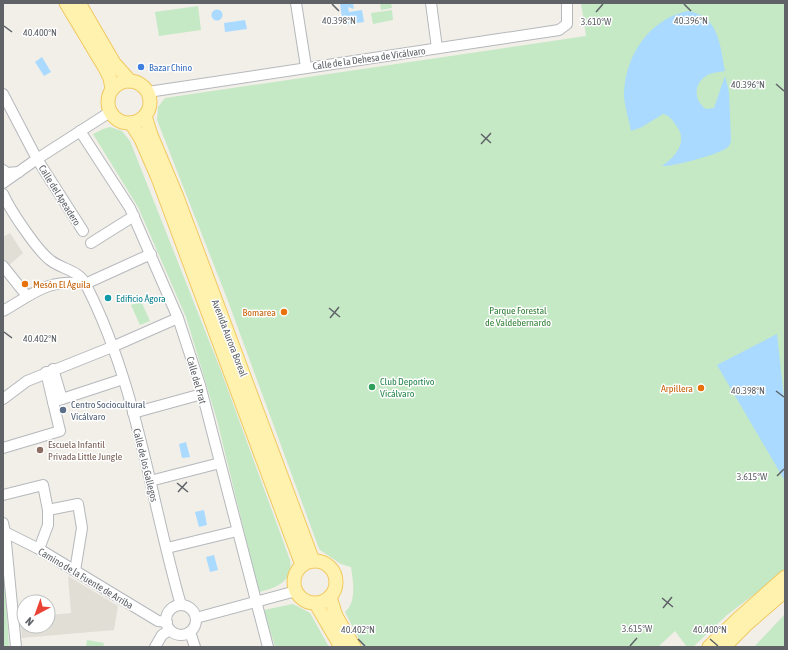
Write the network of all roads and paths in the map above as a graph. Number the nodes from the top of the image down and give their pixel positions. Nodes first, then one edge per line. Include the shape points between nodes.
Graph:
1 (66, 3) edge
2 (78, 3) edge
3 (296, 3) edge
4 (431, 3) edge
5 (567, 3) edge
6 (437, 48) junction
7 (306, 67) junction
8 (130, 81) junction
9 (112, 89) junction
10 (148, 92) junction
11 (3, 94) edge
12 (110, 112) junction
13 (145, 116) junction
14 (130, 123) junction
15 (80, 131) junction
16 (37, 159) junction
17 (3, 170) edge
18 (19, 172) junction
19 (3, 183) edge
20 (3, 194) edge
21 (134, 216) junction
22 (83, 231) dead end
23 (91, 243) dead end
24 (151, 254) junction
25 (3, 266) edge
26 (85, 284) junction
27 (27, 296) junction
28 (3, 312) edge
29 (178, 318) junction
30 (112, 347) junction
31 (50, 370) junction
32 (123, 379) junction
33 (202, 394) junction
34 (3, 399) edge
35 (58, 400) junction
36 (133, 413) junction
37 (3, 448) edge
38 (220, 463) junction
39 (150, 481) junction
40 (3, 495) edge
41 (48, 510) junction
42 (4, 529) edge
43 (237, 531) junction
44 (166, 548) junction
45 (39, 549) junction
46 (308, 563) junction
47 (75, 571) junction
48 (785, 577) edge
49 (296, 591) junction
50 (785, 591) edge
51 (330, 597) junction
52 (255, 601) junction
53 (316, 604) junction
54 (181, 605) junction
55 (196, 618) junction
56 (168, 626) junction
57 (190, 632) junction
58 (16, 647) edge
59 (155, 647) edge
60 (195, 647) edge
61 (268, 647) edge
62 (341, 647) edge
63 (354, 647) edge
64 (709, 647) edge
65 (724, 647) edge

1 - 9 main road via 105,68
2 - 8 main road via 114,63
3 - 7 street
4 - 6 street
5 - 6 street, Calle de la Dehesa de Vicálvaro via 567,24 559,30
6 - 7 street, Calle de la Dehesa de Vicálvaro
7 - 10 street, Calle de la Dehesa de Vicálvaro
8 - 9 main road via 120,83
8 - 10 main road via 140,84
9 - 12 main road via 108,98
10 - 13 main road via 150,107
11 - 16 street, Calle del Apeadero
12 - 14 main road via 117,120
12 - 15 street
13 - 14 main road
13 - 46 main road, Avenida Aurora Boreal via 272,447
14 - 46 main road, Avenida Aurora Boreal via 141,139 158,178
15 - 16 street
15 - 21 street, Calle del Prat
16 - 18 street
16 - 22 street, Calle del Apeadero
17 - 18 street via 7,173
18 - 19 street
20 - 26 street via 39,250 60,267 81,277
21 - 23 street
21 - 24 street, Calle del Prat
24 - 26 street
24 - 29 street, Calle del Prat
25 - 27 street
26 - 27 street via 69,281 50,285
26 - 30 street, Calle de los Gallegos
27 - 28 street
29 - 30 street
29 - 33 street, Calle del Prat
30 - 31 street
30 - 32 street, Calle de los Gallegos
31 - 34 street via 27,380
31 - 35 street
32 - 35 street
32 - 36 street, Calle de los Gallegos
33 - 36 street
33 - 38 street, Calle del Prat
35 - 37 street via 60,431
36 - 39 street, Calle de los Gallegos
38 - 39 street
38 - 43 street, Calle del Prat
39 - 44 street, Calle de los Gallegos
40 - 41 street via 43,485
41 - 45 street via 48,525
41 - 47 street via 78,504 82,528
42 - 45 street, Camino de la Fuente de Arriba
42 - 58 street
43 - 44 street
43 - 52 street, Calle del Prat
44 - 54 street, Calle de los Gallegos
45 - 47 street, Camino de la Fuente de Arriba
46 - 49 main road via 294,577
46 - 51 main road via 321,562 333,571 336,585
47 - 56 street, Camino de la Fuente de Arriba
48 - 64 main road
49 - 52 street
49 - 53 main road via 304,601
50 - 65 main road
51 - 53 main road
51 - 63 main road via 336,616
52 - 55 street
52 - 61 street, Calle del Prat
53 - 62 main road
54 - 55 street via 189,607
54 - 56 street via 170,610
55 - 57 street via 195,626
56 - 57 street via 182,635
56 - 59 street
57 - 60 street

